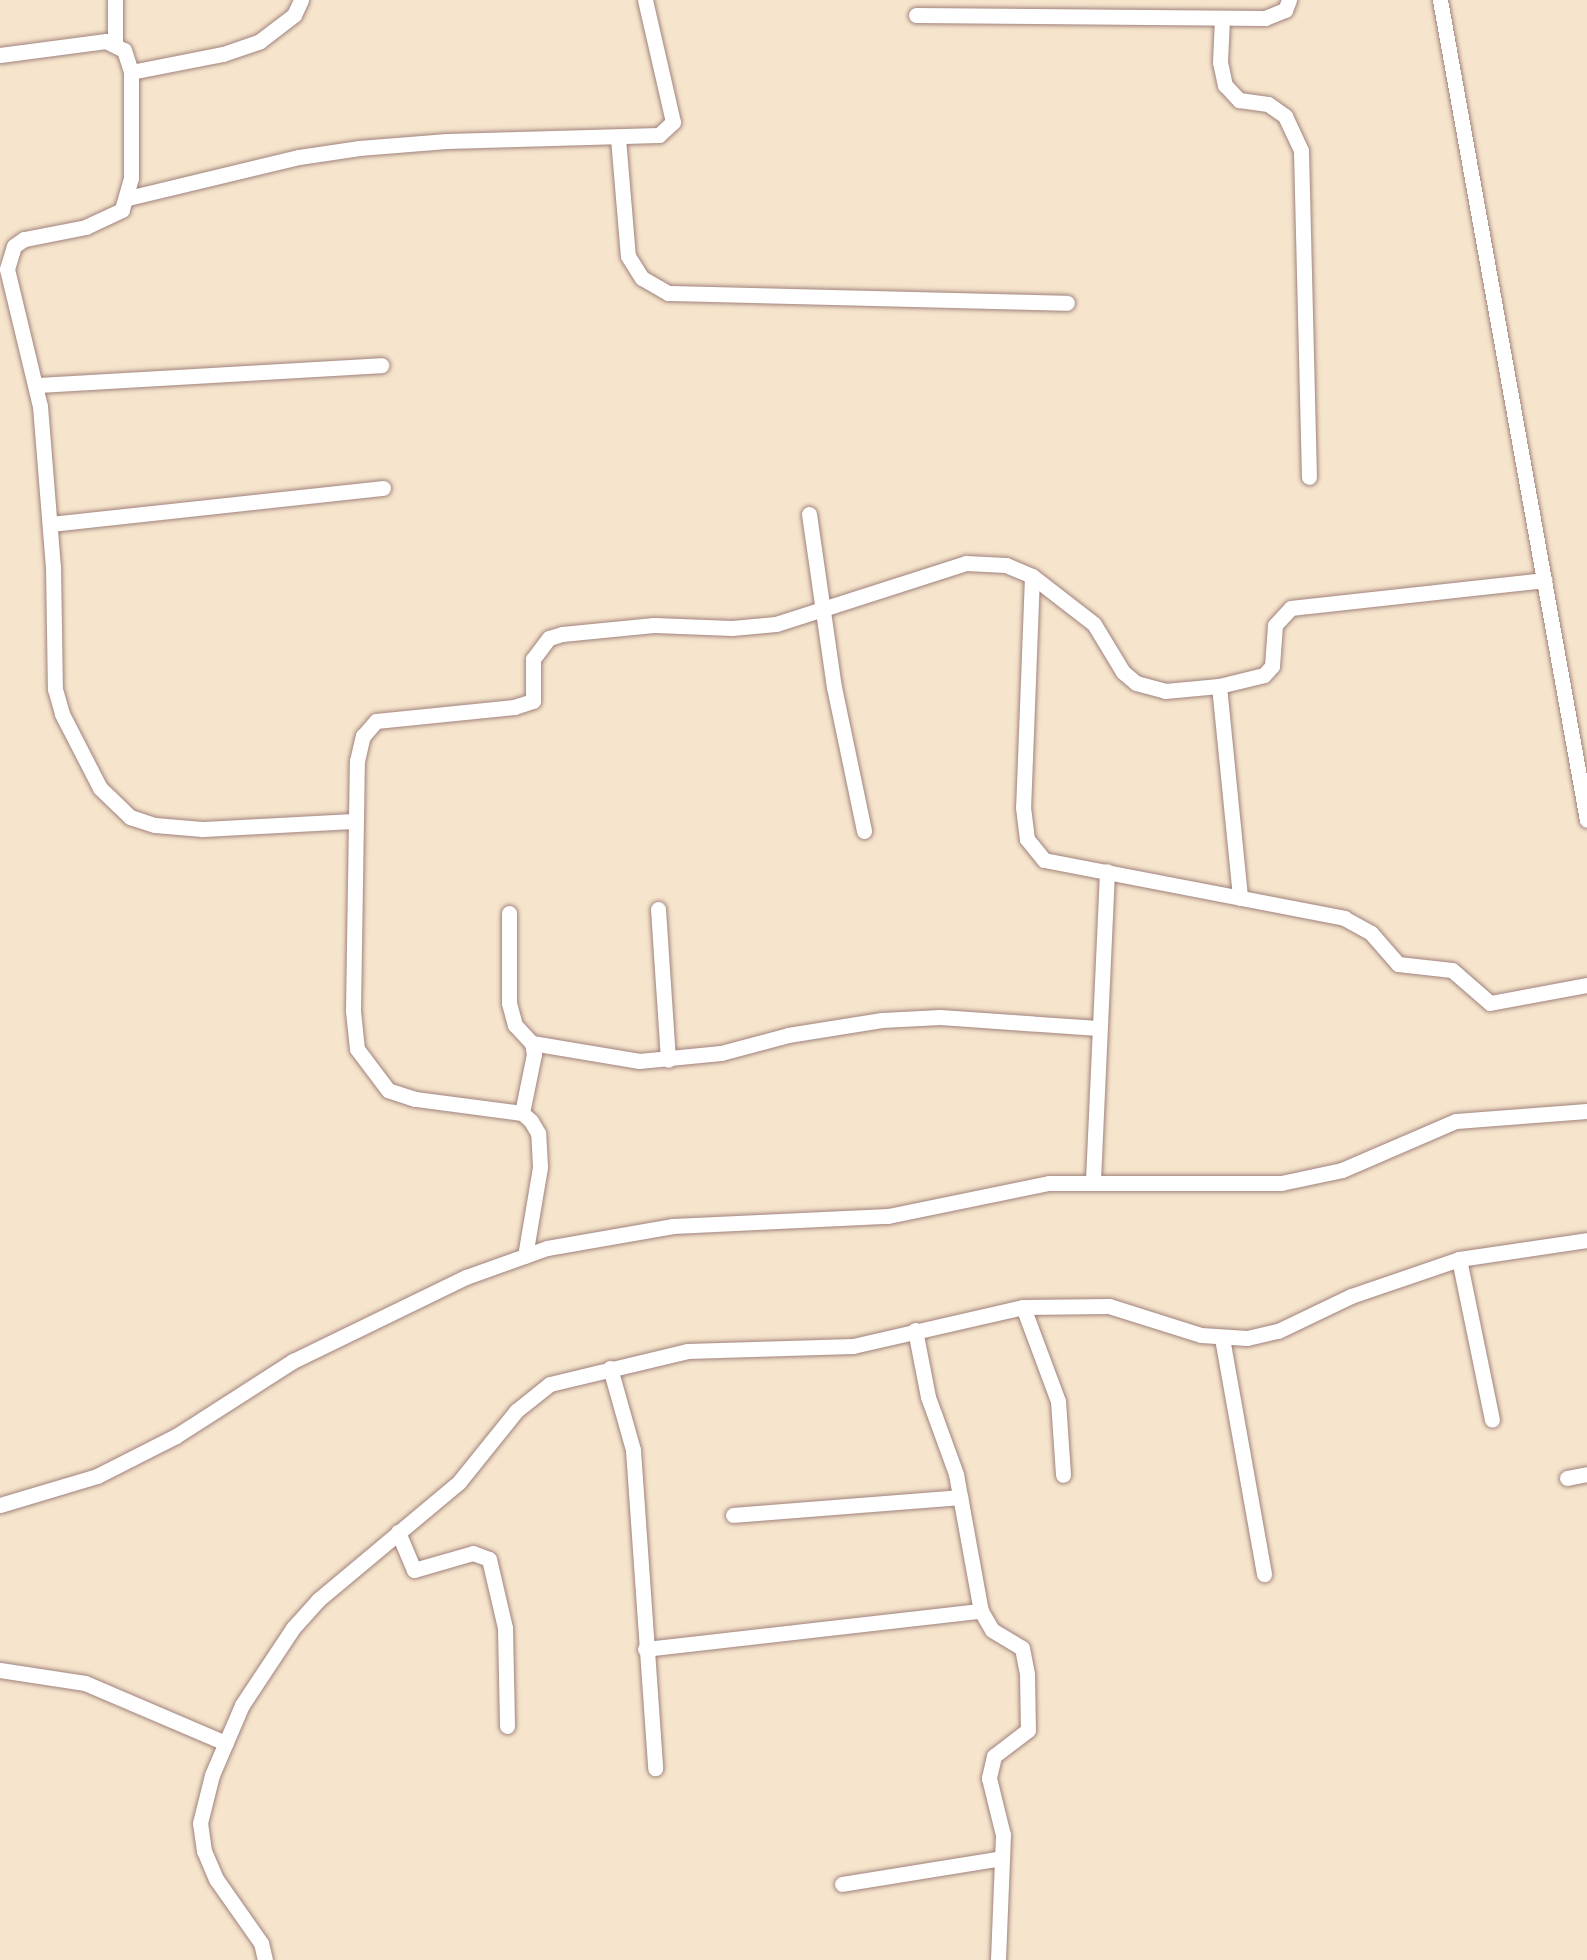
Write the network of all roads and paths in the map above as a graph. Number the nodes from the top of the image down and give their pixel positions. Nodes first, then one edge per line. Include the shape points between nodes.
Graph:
1 (116, 0) edge
2 (300, 0) edge
3 (645, 0) edge
4 (1288, 0) edge
5 (1440, 0) edge
6 (1055, 8) edge
7 (916, 15) dead end
8 (1222, 18) junction
9 (116, 42) junction
10 (0, 54) edge
11 (131, 72) junction
12 (618, 138) junction
13 (128, 198) junction
14 (1067, 303) dead end
15 (381, 365) dead end
16 (37, 385) junction
17 (1309, 477) dead end
18 (383, 488) dead end
19 (809, 514) dead end
20 (50, 524) junction
21 (1032, 576) junction
22 (1544, 580) junction
23 (823, 612) junction
24 (1219, 686) junction
25 (1587, 820) edge
26 (355, 821) junction
27 (864, 830) dead end
28 (1107, 871) junction
29 (1240, 898) junction
30 (658, 909) dead end
31 (508, 913) dead end
32 (1587, 985) edge
33 (1098, 1028) junction
34 (532, 1043) junction
35 (668, 1060) junction
36 (1587, 1110) edge
37 (522, 1113) junction
38 (1093, 1180) junction
39 (1587, 1240) edge
40 (524, 1256) junction
41 (1459, 1259) junction
42 (1024, 1307) junction
43 (915, 1330) junction
44 (1222, 1338) junction
45 (610, 1368) junction
46 (1492, 1420) dead end
47 (1587, 1474) edge
48 (1064, 1475) dead end
49 (1567, 1478) dead end
50 (960, 1498) junction
51 (0, 1505) edge
52 (733, 1515) dead end
53 (398, 1532) junction
54 (1264, 1574) dead end
55 (982, 1611) junction
56 (646, 1649) junction
57 (0, 1670) edge
58 (507, 1726) dead end
59 (226, 1744) junction
60 (655, 1768) dead end
61 (1002, 1858) junction
62 (842, 1884) dead end
63 (266, 1959) edge
64 (998, 1960) edge

1 - 9 street
2 - 11 street via 294,15 260,41
3 - 12 street via 673,122 659,135
4 - 8 street via 1276,16
5 - 22 street
6 - 7 street
6 - 8 street
8 - 17 street via 1225,85 1239,100 1268,104 1285,116 1301,150
9 - 10 street
9 - 11 street
11 - 13 street
12 - 13 street via 359,148
12 - 14 street via 628,256 642,278 668,293
13 - 16 street via 109,219 14,246 9,286
15 - 16 street
16 - 20 street
18 - 20 street
19 - 23 street
20 - 26 street via 55,689 112,804 154,825
21 - 23 street via 1006,565 966,563
21 - 24 street via 1094,624 1136,684 1165,691
21 - 28 street via 1027,839 1044,860
22 - 24 street via 1291,608 1274,625 1272,666 1264,675
22 - 25 street
23 - 26 street via 755,626 654,625 549,638 533,659 533,701 376,721 363,736 357,761
23 - 27 street
24 - 29 street
26 - 37 street via 357,1049 388,1090
28 - 29 street
28 - 33 street
29 - 32 street via 1360,925 1398,964 1452,970 1490,1003
30 - 35 street
31 - 34 street via 509,1003 515,1025
33 - 35 street via 882,1020
33 - 38 street
34 - 35 street via 600,1057
34 - 37 street via 534,1065
36 - 38 street via 1456,1121 1342,1170 1297,1180
37 - 40 street via 541,1150
38 - 40 street via 1008,1188 888,1216 673,1226
39 - 41 street
40 - 51 street via 293,1360 133,1459
41 - 44 street via 1351,1296 1278,1331
41 - 46 street
42 - 43 street
42 - 44 street via 1109,1306
42 - 48 street via 1058,1402
43 - 45 street via 853,1346 715,1348
43 - 50 street
44 - 54 street
45 - 53 street via 534,1394 459,1482
45 - 56 street via 633,1450
47 - 49 street
50 - 52 street
50 - 55 street
53 - 58 street via 414,1570 480,1552 489,1560 507,1646
53 - 59 street via 293,1628 242,1706
55 - 56 street
55 - 61 street via 992,1630 1022,1648 1027,1674 1028,1730 994,1756 990,1767
56 - 60 street
57 - 59 street via 85,1684
59 - 63 street via 200,1823 204,1851
61 - 62 street
61 - 64 street

